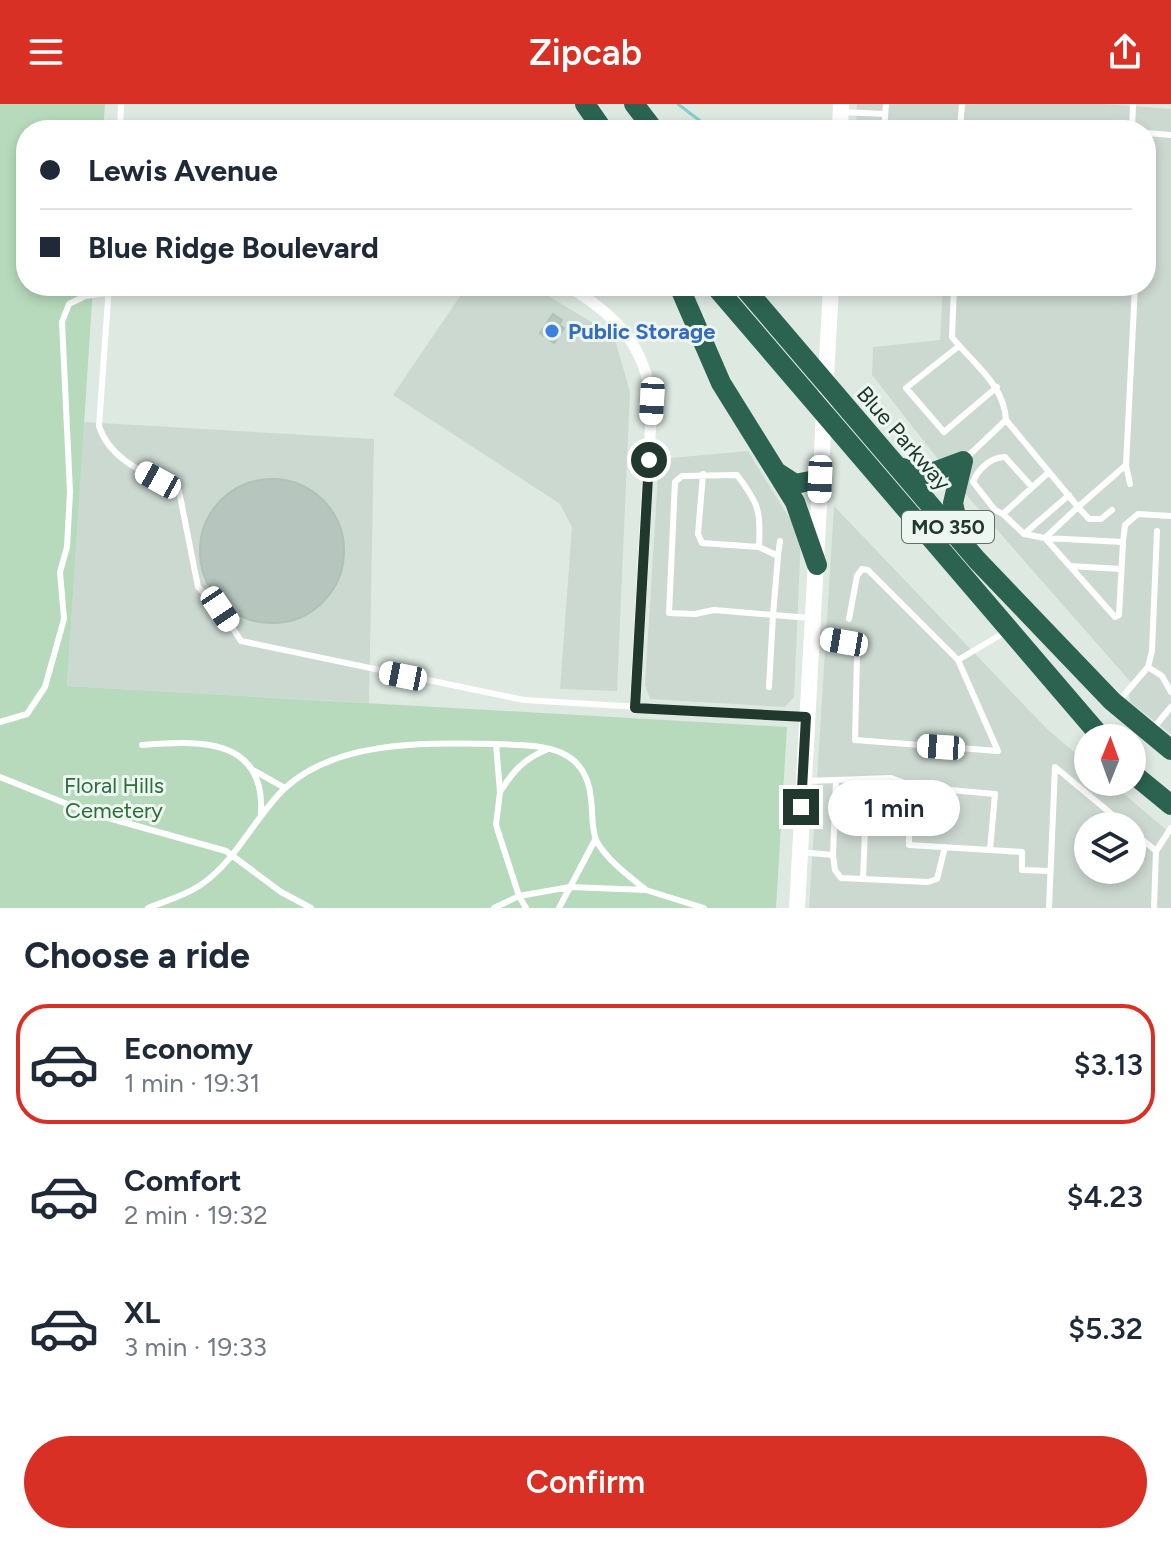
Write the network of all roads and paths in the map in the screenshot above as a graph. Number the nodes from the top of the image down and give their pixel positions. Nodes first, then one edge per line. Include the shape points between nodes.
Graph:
1 (634, 104) edge
2 (886, 104) edge
3 (841, 108) edge
4 (867, 113) junction
5 (885, 114) junction
6 (646, 120) edge
7 (866, 120) edge
8 (885, 120) edge
9 (85, 296) edge
10 (108, 296) edge
11 (582, 296) edge
12 (683, 296) edge
13 (724, 296) edge
14 (752, 296) edge
15 (831, 296) edge
16 (954, 296) edge
17 (1134, 296) edge
18 (959, 346) junction
19 (997, 387) junction
20 (1006, 420) junction
21 (963, 461) junction
22 (1126, 465) junction
23 (773, 467) junction
24 (897, 467) junction
25 (1049, 472) junction
26 (703, 474) junction
27 (820, 479) junction
28 (1130, 484) dead end
29 (1032, 487) junction
30 (1069, 495) junction
31 (1078, 507) junction
32 (1112, 510) dead end
33 (1003, 514) junction
34 (1171, 516) edge
35 (1157, 531) dead end
36 (1024, 534) junction
37 (1045, 538) junction
38 (780, 541) dead end
39 (1123, 542) junction
40 (962, 543) junction
41 (759, 547) junction
42 (778, 556) junction
43 (817, 565) junction
44 (1070, 566) junction
45 (1121, 569) junction
46 (773, 615) junction
47 (814, 619) junction
48 (849, 619) dead end
49 (1009, 630) junction
50 (812, 637) junction
51 (958, 660) junction
52 (1148, 667) junction
53 (769, 687) dead end
54 (1171, 692) edge
55 (1116, 704) junction
56 (1171, 707) edge
57 (635, 708) junction
58 (806, 717) junction
59 (0, 722) edge
60 (1090, 724) edge
61 (1149, 732) junction
62 (496, 744) junction
63 (142, 745) dead end
64 (550, 749) junction
65 (1171, 750) edge
66 (253, 769) junction
67 (0, 777) edge
68 (867, 780) junction
69 (803, 781) junction
70 (836, 781) junction
71 (901, 782) junction
72 (1146, 784) edge
73 (285, 788) junction
74 (500, 792) junction
75 (1171, 805) edge
76 (1109, 812) edge
77 (261, 814) junction
78 (1171, 828) edge
79 (595, 840) junction
80 (1146, 843) edge
81 (945, 847) junction
82 (990, 850) junction
83 (1156, 851) junction
84 (799, 852) junction
85 (233, 855) junction
86 (833, 855) junction
87 (1049, 871) junction
88 (863, 879) junction
89 (570, 887) junction
90 (646, 890) junction
91 (519, 896) junction
92 (148, 908) edge
93 (311, 908) edge
94 (494, 908) edge
95 (526, 908) edge
96 (559, 908) edge
97 (704, 908) edge
98 (797, 908) edge
99 (1049, 908) edge
100 (1154, 908) edge

1 - 6 highway
2 - 5 lane
3 - 4 lane
4 - 5 lane
4 - 7 lane
5 - 8 lane
9 - 59 lane via 69,304 62,322 70,514 60,572 64,619 59,647 45,687 27,714
10 - 57 lane via 99,426 103,441 117,456 179,491 198,587 241,641 524,700
11 - 57 street via 622,326 648,375 652,401
12 - 23 highway via 721,383
13 - 49 highway, Blue Parkway / MO 350
14 - 24 highway, Blue Parkway / MO 350
15 - 27 main road
16 - 18 lane via 952,337
17 - 22 lane
18 - 19 lane
18 - 19 lane via 906,388 944,432
19 - 20 lane
20 - 21 lane
20 - 25 lane
21 - 24 highway via 928,474
21 - 40 highway via 953,503
22 - 28 lane
22 - 31 lane
23 - 27 highway via 795,484
23 - 43 highway via 801,514
24 - 40 highway, Blue Parkway / MO 350
25 - 29 lane
25 - 30 lane
26 - 41 lane via 737,475 757,501
26 - 41 lane via 698,534 702,543
26 - 46 lane via 675,482 669,613
27 - 43 main road
29 - 33 lane
29 - 33 lane via 1005,457 996,457 977,472 973,482
30 - 31 lane
30 - 36 lane
31 - 32 lane via 1089,519 1101,519
31 - 37 lane
33 - 36 lane
34 - 39 lane via 1138,514 1125,525
35 - 52 lane
36 - 37 lane
37 - 39 lane
37 - 44 lane
38 - 42 lane
39 - 45 lane
40 - 55 highway, Blue Parkway / MO 350
41 - 42 lane
42 - 46 lane
43 - 47 main road
44 - 45 lane
44 - 45 lane via 1115,617
46 - 47 lane
46 - 53 lane
47 - 50 main road
48 - 51 lane via 857,576 868,570
49 - 51 lane
49 - 60 highway, Blue Parkway / MO 350
50 - 51 lane via 854,647 855,740 998,751
50 - 58 main road
52 - 54 lane via 1162,676
52 - 55 lane
55 - 61 highway, Blue Parkway / MO 350
56 - 61 lane
57 - 58 lane
58 - 69 main road
61 - 65 highway, Blue Parkway / MO 350
62 - 64 lane
62 - 73 lane via 379,749 329,762
62 - 74 lane
63 - 66 lane via 212,744 227,748
64 - 74 lane via 514,770
64 - 79 lane via 572,756 585,773
66 - 73 lane
66 - 77 lane
67 - 85 lane via 87,812
68 - 70 lane
68 - 71 lane
68 - 88 lane
69 - 70 lane
69 - 84 main road
70 - 86 lane
71 - 81 lane via 909,845
71 - 82 lane via 995,794
72 - 75 highway
73 - 77 lane
74 - 91 lane via 496,825
76 - 87 lane via 1055,767
77 - 85 lane
78 - 83 lane
79 - 89 lane
79 - 90 lane
80 - 83 lane
81 - 82 lane
81 - 88 lane via 937,879
82 - 87 lane via 1022,852 1022,870
83 - 100 lane
84 - 86 lane
84 - 98 main road
85 - 92 lane via 199,886
85 - 93 lane
86 - 88 lane via 837,875
87 - 99 lane
89 - 90 lane
89 - 91 lane
89 - 96 lane
90 - 97 lane
91 - 94 lane
91 - 95 lane

